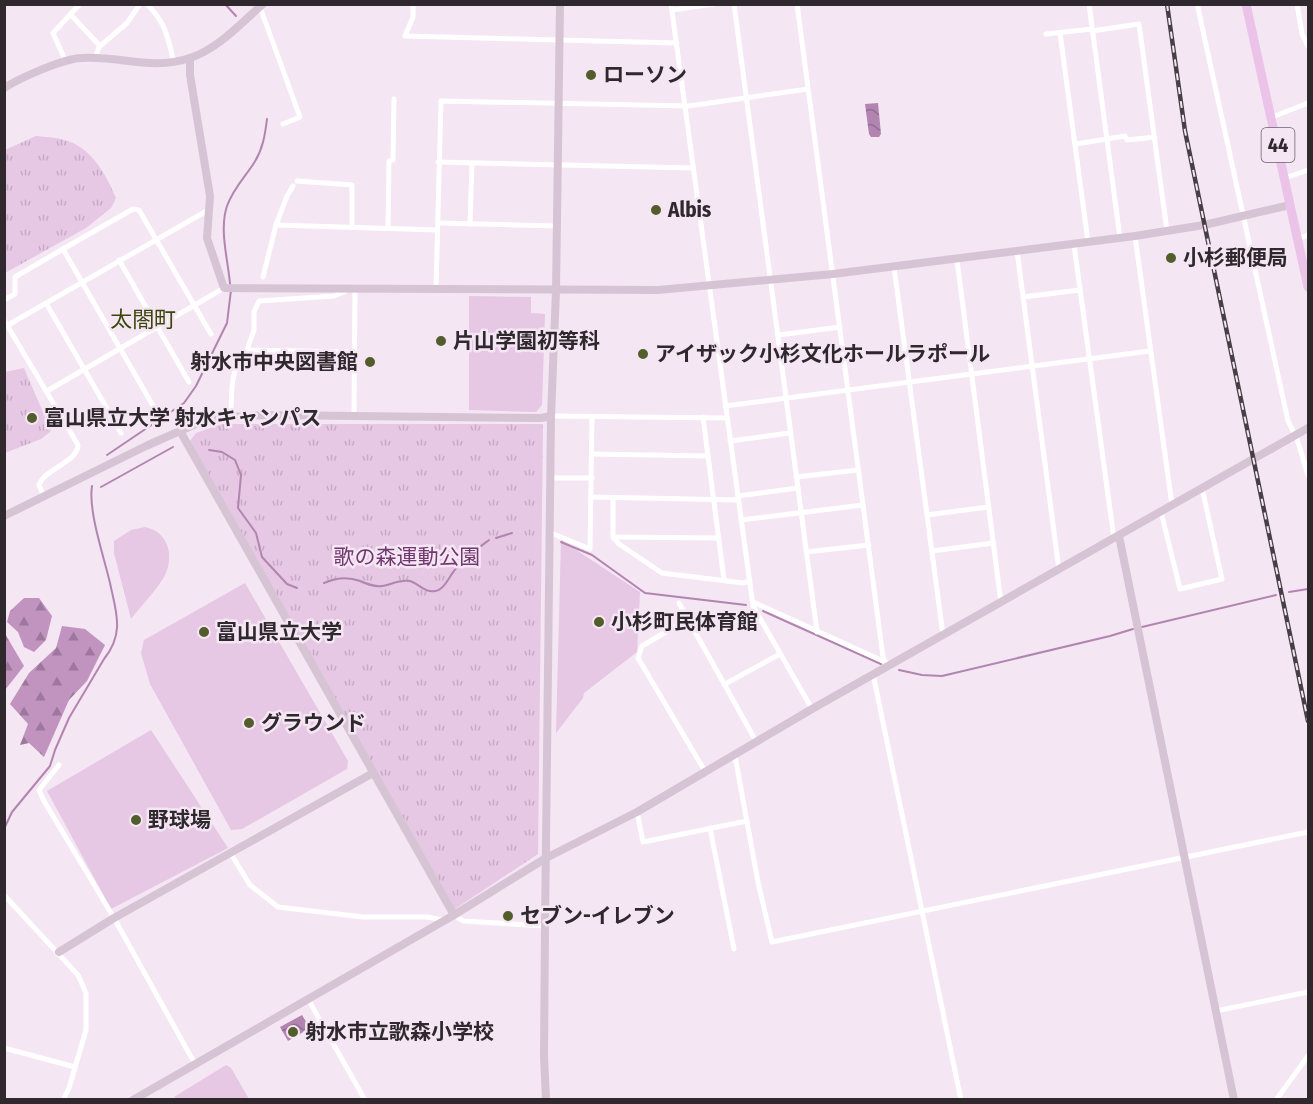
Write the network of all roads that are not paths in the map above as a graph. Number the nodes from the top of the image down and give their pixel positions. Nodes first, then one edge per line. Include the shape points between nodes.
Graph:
1 (80, 4) edge
2 (140, 4) edge
3 (147, 4) edge
4 (412, 4) edge
5 (560, 4) edge
6 (714, 4) edge
7 (734, 4) edge
8 (797, 4) edge
9 (1089, 4) edge
10 (1198, 4) edge
11 (1246, 4) edge
12 (1297, 4) edge
13 (261, 5) edge
14 (672, 7) edge
15 (71, 15) junction
16 (1092, 30) junction
17 (1060, 33) junction
18 (1046, 34) dead end
19 (559, 40) junction
20 (677, 42) junction
21 (100, 45) junction
22 (1308, 46) edge
23 (95, 58) junction
24 (190, 58) junction
25 (66, 62) junction
26 (174, 62) junction
27 (4, 88) edge
28 (808, 89) junction
29 (747, 98) junction
30 (394, 99) dead end
31 (558, 102) junction
32 (1308, 102) edge
33 (685, 105) junction
34 (1272, 117) junction
35 (283, 124) dead end
36 (1155, 137) junction
37 (1107, 139) junction
38 (1076, 144) junction
39 (438, 162) junction
40 (472, 163) junction
41 (557, 164) junction
42 (693, 168) junction
43 (1308, 170) edge
44 (1285, 178) junction
45 (1290, 205) junction
46 (210, 209) junction
47 (1244, 216) junction
48 (470, 224) junction
49 (276, 225) junction
50 (437, 226) junction
51 (556, 226) junction
52 (351, 227) junction
53 (388, 228) junction
54 (1167, 231) junction
55 (1308, 235) edge
56 (1135, 237) junction
57 (1120, 238) junction
58 (1298, 239) junction
59 (155, 240) junction
60 (1088, 243) junction
61 (1074, 244) junction
62 (63, 249) junction
63 (1017, 251) junction
64 (119, 260) junction
65 (957, 260) junction
66 (894, 267) junction
67 (833, 274) junction
68 (1307, 274) edge
69 (263, 277) dead end
70 (771, 280) junction
71 (82, 282) junction
72 (710, 286) junction
73 (1308, 286) edge
74 (228, 288) junction
75 (353, 288) junction
76 (436, 288) junction
77 (1080, 290) junction
78 (556, 291) junction
79 (1023, 297) junction
80 (4, 300) edge
81 (46, 303) junction
82 (194, 306) junction
83 (6, 323) edge
84 (157, 327) junction
85 (840, 327) junction
86 (211, 334) dead end
87 (778, 335) junction
88 (121, 348) junction
89 (247, 350) junction
90 (1150, 351) junction
91 (355, 352) junction
92 (1089, 359) junction
93 (1032, 366) junction
94 (85, 369) junction
95 (970, 374) junction
96 (909, 381) junction
97 (189, 382) dead end
98 (848, 390) junction
99 (47, 391) junction
100 (786, 398) junction
101 (725, 406) junction
102 (156, 411) dead end
103 (233, 416) junction
104 (354, 416) junction
105 (550, 416) junction
106 (592, 416) junction
107 (703, 417) junction
108 (727, 418) junction
109 (1308, 428) edge
110 (180, 431) junction
111 (790, 433) junction
112 (121, 434) dead end
113 (1295, 436) junction
114 (730, 441) junction
115 (592, 454) junction
116 (708, 456) junction
117 (858, 470) junction
118 (1308, 475) edge
119 (796, 477) junction
120 (550, 478) junction
121 (592, 478) junction
122 (798, 488) junction
123 (1202, 488) junction
124 (44, 497) junction
125 (591, 497) junction
126 (613, 498) junction
127 (738, 498) junction
128 (713, 500) junction
129 (863, 505) junction
130 (1172, 506) junction
131 (988, 507) junction
132 (801, 512) junction
133 (1161, 512) junction
134 (927, 515) junction
135 (4, 516) edge
136 (741, 520) junction
137 (551, 533) junction
138 (613, 537) junction
139 (1117, 537) junction
140 (718, 538) junction
141 (993, 543) junction
142 (869, 545) junction
143 (806, 552) junction
144 (932, 552) junction
145 (1059, 570) junction
146 (724, 580) junction
147 (750, 581) junction
148 (753, 602) junction
149 (679, 603) dead end
150 (1001, 603) junction
151 (688, 619) junction
152 (817, 632) junction
153 (943, 635) junction
154 (780, 654) junction
155 (886, 665) junction
156 (873, 674) junction
157 (725, 684) junction
158 (812, 709) junction
159 (757, 743) junction
160 (735, 756) junction
161 (59, 765) dead end
162 (373, 773) junction
163 (706, 773) junction
164 (637, 812) junction
165 (747, 821) junction
166 (710, 828) junction
167 (1308, 832) edge
168 (231, 854) junction
169 (1185, 856) junction
170 (546, 858) junction
171 (4, 895) edge
172 (922, 911) junction
173 (454, 915) junction
174 (114, 918) junction
175 (445, 920) junction
176 (545, 926) junction
177 (734, 949) dead end
178 (58, 952) junction
179 (1308, 992) edge
180 (308, 999) junction
181 (1216, 1011) junction
182 (4, 1048) edge
183 (1308, 1056) edge
184 (195, 1064) junction
185 (75, 1067) junction
186 (63, 1100) edge
187 (133, 1100) edge
188 (365, 1100) edge
189 (546, 1100) edge
190 (961, 1100) edge
191 (1234, 1100) edge
192 (1276, 1100) edge

1 - 15 street
2 - 21 street via 127,23
3 - 26 street via 165,28
4 - 19 street via 413,17 405,36
5 - 19 street
6 - 14 street
7 - 29 street
8 - 28 street
9 - 16 street
10 - 47 street
11 - 34 main road, 44
12 - 22 street
13 - 24 street via 223,40
13 - 35 street via 300,117
14 - 20 street
15 - 21 street
15 - 25 street via 53,33
16 - 17 street
16 - 36 street via 1139,24
16 - 37 street
17 - 18 street
17 - 38 street
19 - 20 street
19 - 31 street
20 - 33 street
21 - 23 street
23 - 25 street
23 - 26 street via 152,65
24 - 26 street
24 - 46 street
25 - 27 street
28 - 29 street
28 - 67 street
29 - 33 street
29 - 70 street
30 - 53 street
31 - 33 street
31 - 39 street via 441,101
31 - 41 street
32 - 34 street
33 - 42 street
34 - 44 main road, 44
36 - 37 street
36 - 54 street
37 - 38 street
37 - 57 street
38 - 60 street
39 - 40 street
39 - 50 street
40 - 41 street
40 - 48 street
41 - 42 street
41 - 51 street
42 - 72 street
43 - 44 street
44 - 45 main road, 44
45 - 47 street
45 - 58 main road, 44
46 - 59 street
46 - 74 street via 207,238
47 - 54 street
47 - 113 street via 1288,421
48 - 50 street
48 - 51 street
49 - 52 street
49 - 52 street via 295,183 352,185
49 - 69 street
50 - 53 street
50 - 76 street
51 - 78 street
52 - 53 street
54 - 56 street
55 - 58 street
56 - 57 street
56 - 90 street
57 - 60 street
58 - 68 main road, 44
59 - 62 street via 139,210 133,209
59 - 64 street
59 - 82 street
60 - 61 street
61 - 63 street
61 - 77 street
62 - 71 street
62 - 80 street via 15,277 15,294
63 - 65 street
63 - 79 street
64 - 71 street
64 - 84 street
65 - 66 street
65 - 95 street
66 - 67 street
66 - 96 street
67 - 70 street
67 - 85 street
68 - 73 main road, 44
70 - 72 street
70 - 87 street
71 - 81 street
71 - 88 street
72 - 78 street
72 - 101 street
74 - 75 street
74 - 82 street
75 - 76 street
75 - 89 street via 334,296 259,301
75 - 91 street
76 - 78 street
77 - 79 street
77 - 92 street
78 - 105 street
79 - 93 street
81 - 83 street
81 - 94 street
82 - 84 street
82 - 86 street
83 - 99 street
84 - 88 street
84 - 97 street
85 - 87 street
85 - 98 street
87 - 100 street
88 - 94 street
88 - 102 street
89 - 91 street
89 - 103 street via 232,375
90 - 92 street
90 - 130 street
91 - 104 street
92 - 93 street
92 - 139 street
93 - 95 street
93 - 145 street
94 - 99 street
94 - 112 street
95 - 96 street
95 - 131 street
96 - 98 street
96 - 134 street
98 - 100 street
98 - 117 street
99 - 124 street via 78,450 41,479
100 - 101 street
100 - 111 street
101 - 108 street
103 - 104 street
103 - 110 street
104 - 105 street
105 - 106 street
105 - 120 street
106 - 107 street
106 - 115 street
107 - 108 street
107 - 116 street
108 - 114 street
109 - 113 street
110 - 124 street
110 - 162 street
111 - 114 street
111 - 119 street
113 - 118 street
113 - 123 street
114 - 127 street
115 - 116 street
115 - 121 street
116 - 128 street
117 - 119 street
117 - 129 street
119 - 122 street
120 - 121 street
120 - 137 street
121 - 125 street
122 - 127 street
122 - 132 street
123 - 130 street
123 - 133 street via 1222,579 1180,589
124 - 135 street
125 - 126 street
125 - 137 street via 590,549
126 - 128 street
126 - 138 street
127 - 128 street
127 - 136 street
128 - 140 street
129 - 132 street
129 - 142 street
130 - 133 street
131 - 134 street
131 - 141 street
132 - 136 street
132 - 143 street
133 - 139 street
134 - 144 street
136 - 147 street
137 - 170 street
138 - 140 street
138 - 146 street via 662,573
139 - 145 street
139 - 169 street
140 - 146 street
141 - 144 street
141 - 150 street
142 - 143 street
142 - 155 street
143 - 152 street
144 - 153 street
145 - 150 street
146 - 147 street
147 - 148 street
148 - 152 street
148 - 154 street
149 - 151 street
150 - 153 street
151 - 157 street
151 - 163 street via 642,646 638,658
152 - 155 street
153 - 155 street
154 - 157 street
154 - 158 street
155 - 156 street
156 - 158 street
156 - 172 street
157 - 159 street
158 - 159 street
159 - 160 street
160 - 163 street
160 - 165 street
161 - 174 street via 39,790
162 - 168 street
162 - 173 street
163 - 164 street
164 - 166 street via 643,842
164 - 170 street
165 - 166 street
165 - 172 street via 772,942
166 - 177 street
167 - 169 street
168 - 174 street
168 - 175 street via 250,885 278,907 363,917
169 - 172 street
169 - 181 street
170 - 173 street
170 - 176 street
171 - 178 street
172 - 190 street
173 - 175 street
173 - 176 street via 463,921
174 - 178 street
174 - 184 street
175 - 180 street
176 - 189 street
178 - 185 street via 78,975 86,993 86,1030
179 - 181 street
180 - 184 street
180 - 188 street
181 - 191 street
182 - 185 street
183 - 192 street
184 - 187 street
185 - 186 street

